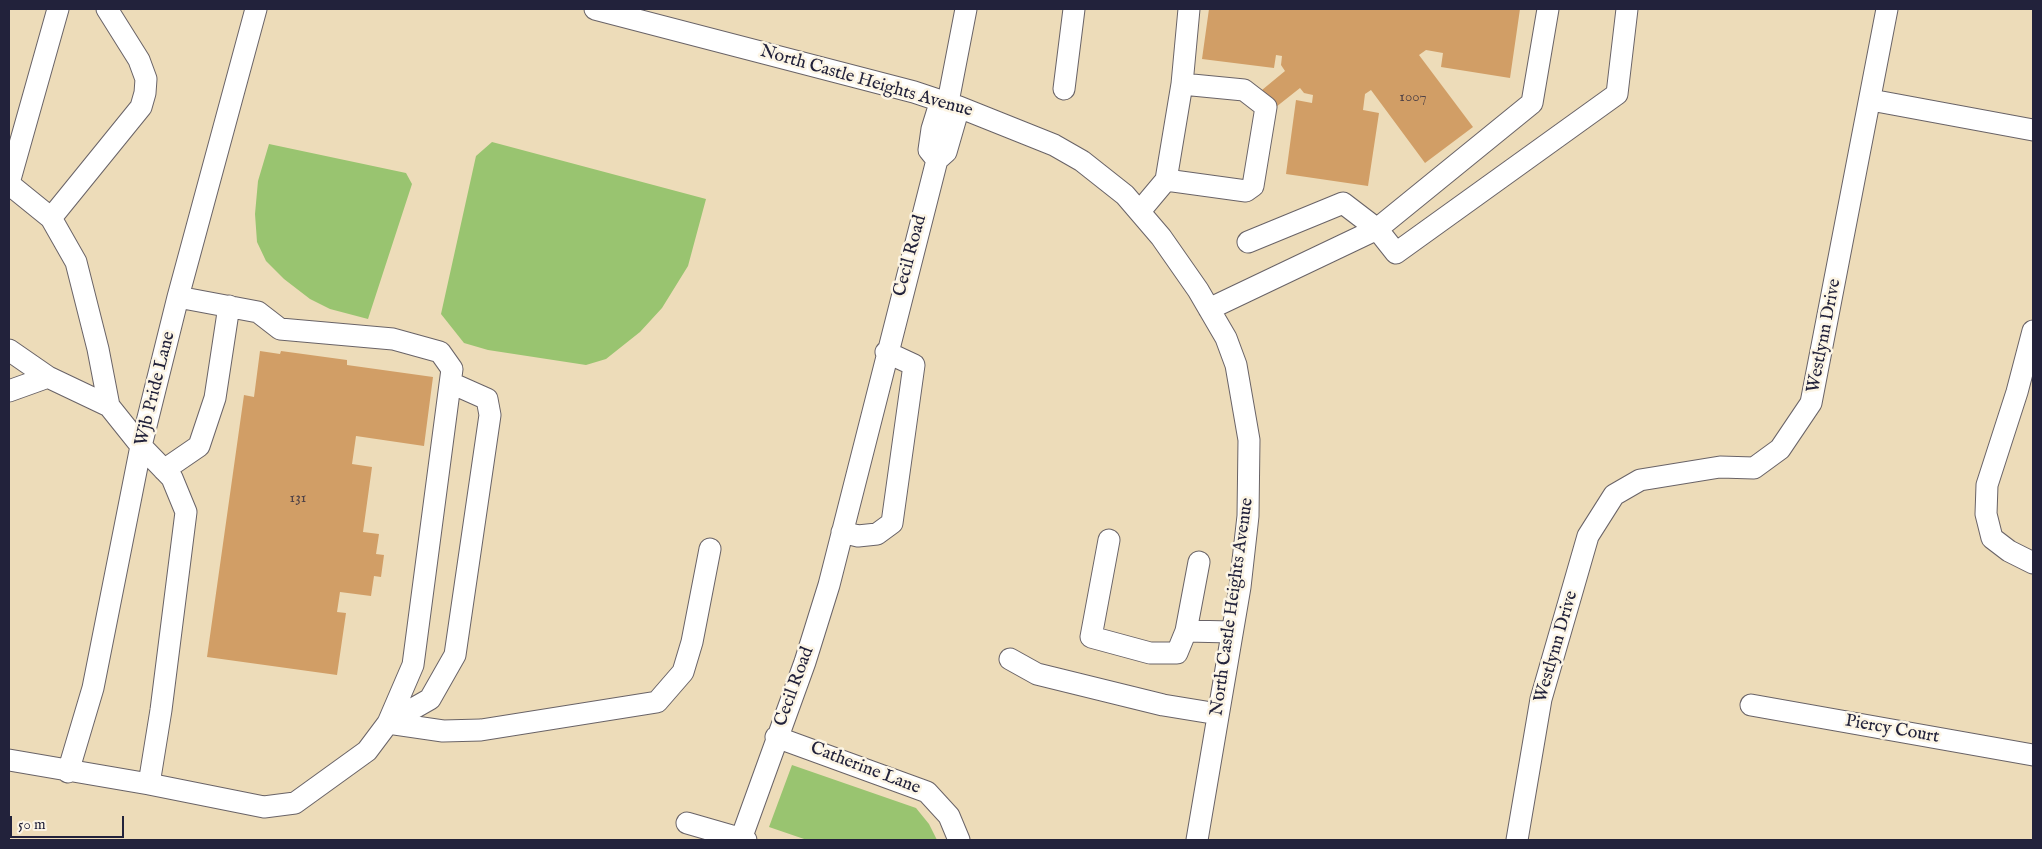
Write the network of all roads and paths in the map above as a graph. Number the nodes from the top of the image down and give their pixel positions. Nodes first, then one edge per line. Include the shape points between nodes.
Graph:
1 (58, 9) edge
2 (107, 9) edge
3 (256, 9) edge
4 (595, 9) edge
5 (966, 9) edge
6 (1074, 9) edge
7 (1189, 9) edge
8 (1548, 9) edge
9 (1627, 9) edge
10 (1887, 9) edge
11 (1182, 84) junction
12 (1064, 89) dead end
13 (1871, 100) junction
14 (950, 103) junction
15 (2033, 130) edge
16 (1166, 180) junction
17 (9, 184) edge
18 (1140, 211) junction
19 (51, 218) junction
20 (1377, 229) junction
21 (1248, 242) dead end
22 (178, 297) junction
23 (229, 306) junction
24 (1209, 309) junction
25 (2033, 331) edge
26 (9, 350) edge
27 (886, 352) junction
28 (48, 377) junction
29 (451, 383) junction
30 (9, 391) edge
31 (109, 406) junction
32 (141, 446) junction
33 (164, 470) junction
34 (842, 532) junction
35 (1109, 540) dead end
36 (710, 550) dead end
37 (1199, 562) dead end
38 (2033, 563) edge
39 (1186, 631) junction
40 (1232, 632) junction
41 (1010, 659) dead end
42 (1751, 704) dead end
43 (1218, 714) junction
44 (388, 723) junction
45 (776, 737) junction
46 (2033, 755) edge
47 (9, 760) edge
48 (68, 772) junction
49 (149, 784) junction
50 (688, 823) dead end
51 (743, 839) edge
52 (959, 840) edge
53 (1196, 840) edge
54 (1517, 840) edge

1 - 17 street
2 - 19 street via 138,60 146,79 145,94 141,107
3 - 22 street, Wjb Pride Lane
4 - 14 street, North Castle Heights Avenue
5 - 14 street, Cecil Road
6 - 12 street
7 - 11 street
8 - 20 street via 1532,103
9 - 20 street via 1617,94 1396,253
10 - 13 street, Westlynn Drive
11 - 16 street
11 - 16 street via 1244,90 1266,107 1253,186 1246,191
13 - 15 street
13 - 54 street, Westlynn Drive via 1811,403 1780,449 1754,468 1720,467 1640,480 1614,496 1588,536 1541,699
14 - 18 street, North Castle Heights Avenue via 1054,145 1106,178
14 - 27 street, Cecil Road via 946,152 936,160
16 - 18 street
17 - 19 street
18 - 24 street, North Castle Heights Avenue
19 - 31 street via 76,262
20 - 21 street via 1343,203
20 - 24 street
22 - 23 street
22 - 32 street, Wjb Pride Lane
23 - 29 street via 258,312 280,328 393,340 440,352 452,368
23 - 33 street via 215,398 199,446
24 - 40 street, North Castle Heights Avenue via 1226,338 1236,365 1249,440 1248,516
25 - 38 street via 1987,485 1986,514 1992,538 2008,551
26 - 28 street
27 - 34 street, Cecil Road
27 - 34 street via 914,365 892,523 877,534 858,536
28 - 30 street
28 - 31 street
29 - 44 street via 413,665
29 - 44 street via 487,399 490,415 455,655 430,699
31 - 32 street
32 - 33 street
32 - 48 street, Wjb Pride Lane via 93,688
33 - 49 street via 172,478 186,512
34 - 45 street, Cecil Road via 805,662
35 - 39 street via 1091,637 1150,653 1177,653
36 - 44 street via 692,642 682,672 657,702 481,730 443,731
37 - 39 street
39 - 40 street
40 - 43 street, North Castle Heights Avenue
41 - 43 street via 1037,674 1163,705
42 - 46 street, Piercy Court
43 - 53 street, North Castle Heights Avenue
44 - 49 street via 367,752 295,802 264,807
45 - 51 street, Cecil Road
45 - 52 street, Catherine Lane via 927,792 949,816
47 - 48 street
48 - 49 street
50 - 51 street

